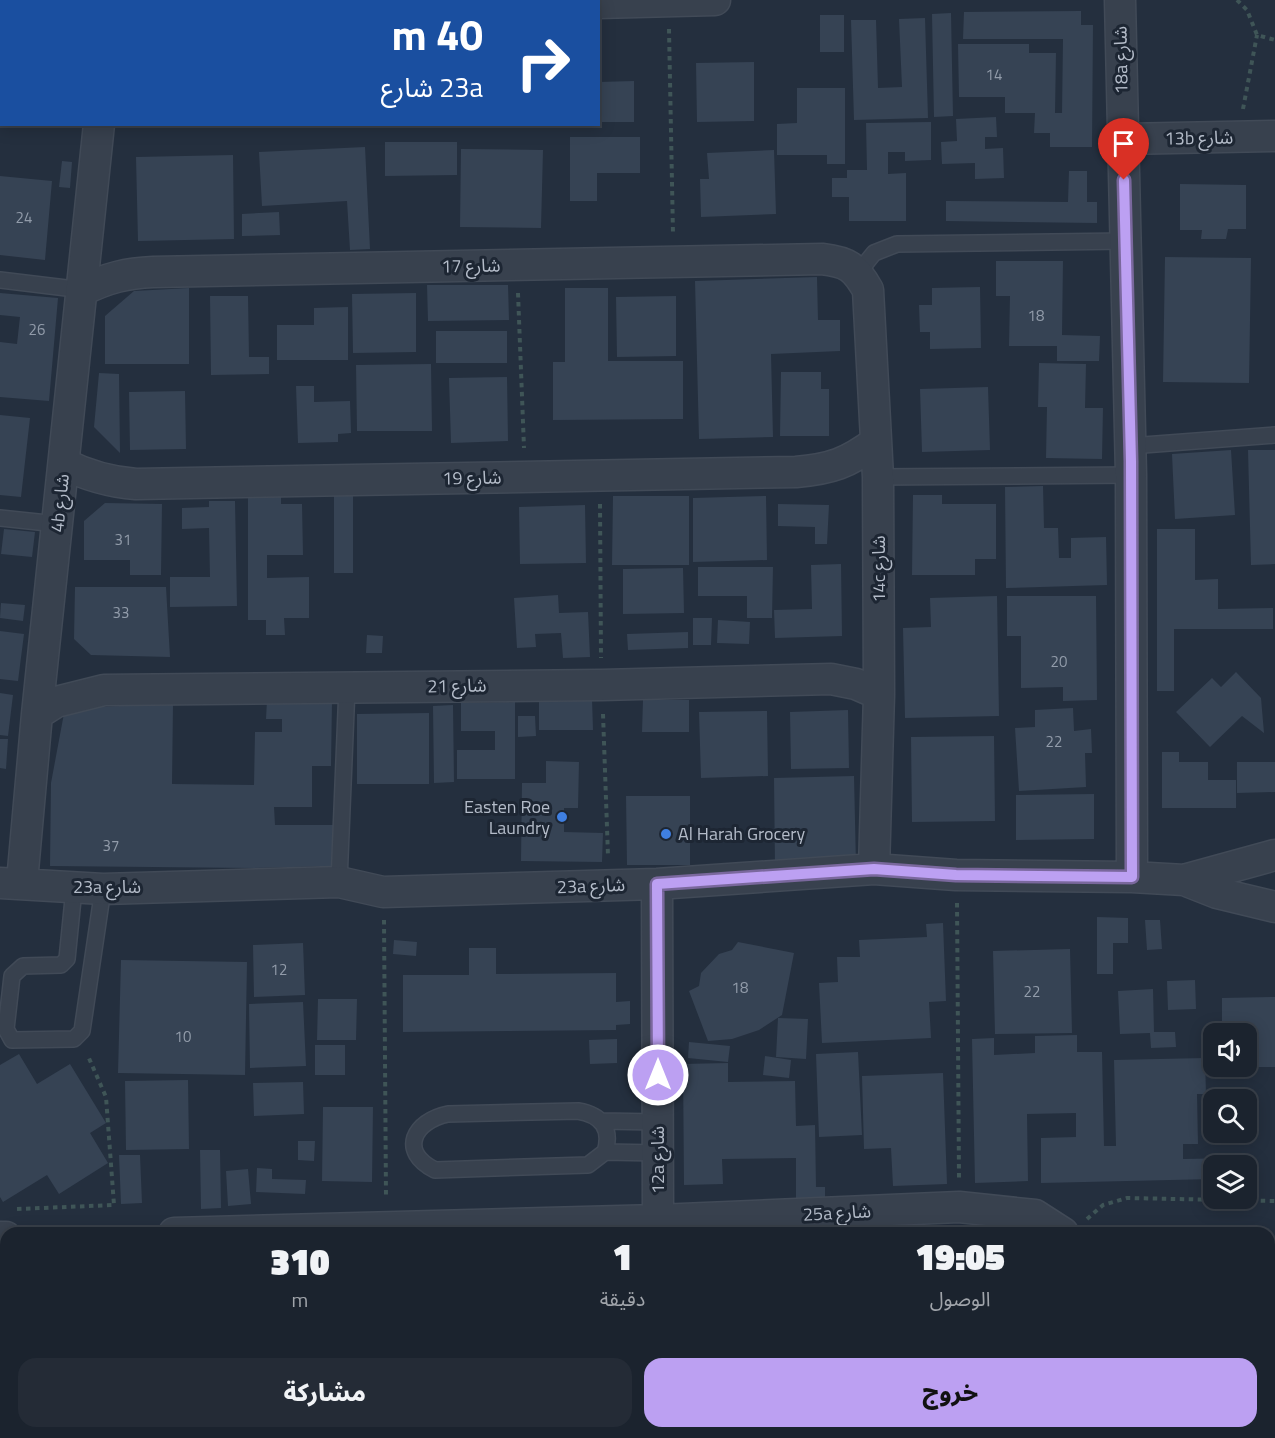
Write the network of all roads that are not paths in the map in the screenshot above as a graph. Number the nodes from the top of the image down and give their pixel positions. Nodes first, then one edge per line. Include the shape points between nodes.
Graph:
1 (715, 0) edge
2 (1120, 0) edge
3 (668, 1) edge
4 (600, 3) edge
5 (99, 126) edge
6 (1275, 136) edge
7 (1123, 139) junction
8 (1125, 241) junction
9 (858, 273) junction
10 (0, 280) edge
11 (83, 290) junction
12 (1275, 435) edge
13 (876, 442) junction
14 (1131, 461) junction
15 (64, 464) junction
16 (878, 477) junction
17 (0, 518) edge
18 (57, 524) junction
19 (347, 687) junction
20 (879, 694) junction
21 (37, 714) junction
22 (1275, 855) edge
23 (874, 869) junction
24 (1132, 877) junction
25 (1184, 880) junction
26 (339, 882) junction
27 (11, 883) edge
28 (657, 884) junction
29 (88, 889) junction
30 (1275, 907) edge
31 (602, 1121) junction
32 (658, 1122) junction
33 (605, 1152) junction
34 (659, 1153) junction
35 (658, 1220) junction
36 (792, 1224) edge
37 (421, 1227) edge
38 (1054, 1227) edge

1 - 3 street
2 - 7 street, 18a شارع
3 - 4 street
5 - 11 street, 4b شارع
6 - 7 street, 13b شارع
7 - 8 street, 18a شارع
8 - 9 lane via 897,244 874,253
8 - 14 street, 18a شارع
9 - 11 street, شارع 17 via 842,262 822,259 129,273
9 - 13 street, 14c شارع via 868,290
10 - 11 lane
11 - 15 street, 4b شارع
12 - 14 lane
13 - 15 street, شارع 19 via 854,459 826,470 136,484 111,482
13 - 16 street, 14c شارع
14 - 16 lane
14 - 24 street, 18a شارع
15 - 18 street, 4b شارع
16 - 20 street, 14c شارع
17 - 18 lane
18 - 21 street, 4b شارع
19 - 20 street, شارع 21 via 831,679
19 - 21 street, شارع 21 via 104,690 56,702
19 - 26 lane
20 - 23 street, 14c شارع
21 - 27 street, 4b شارع
22 - 25 street, 23a شارع
23 - 24 street, 23a شارع via 956,875
23 - 28 street, 23a شارع
24 - 25 street, 23a شارع
25 - 30 street, 23a شارع via 1217,893
26 - 28 street, 23a شارع via 383,892
26 - 29 street, 23a شارع
27 - 29 street, 23a شارع
28 - 32 street, 12a شارع
29 - 29 lane via 67,959 61,965 23,966 12,976 6,1029 12,1040 74,1039 82,1031
31 - 32 lane
31 - 33 lane via 607,1131
31 - 33 lane via 591,1113 579,1112 448,1114 421,1125 414,1137 414,1151 422,1163 435,1170 449,1171 577,1166 598,1160
32 - 34 street, 12a شارع
33 - 34 lane
34 - 35 street, 12a شارع
35 - 36 street, 25a شارع
35 - 37 street, 25a شارع
36 - 38 street, 25a شارع via 959,1207 1035,1215

